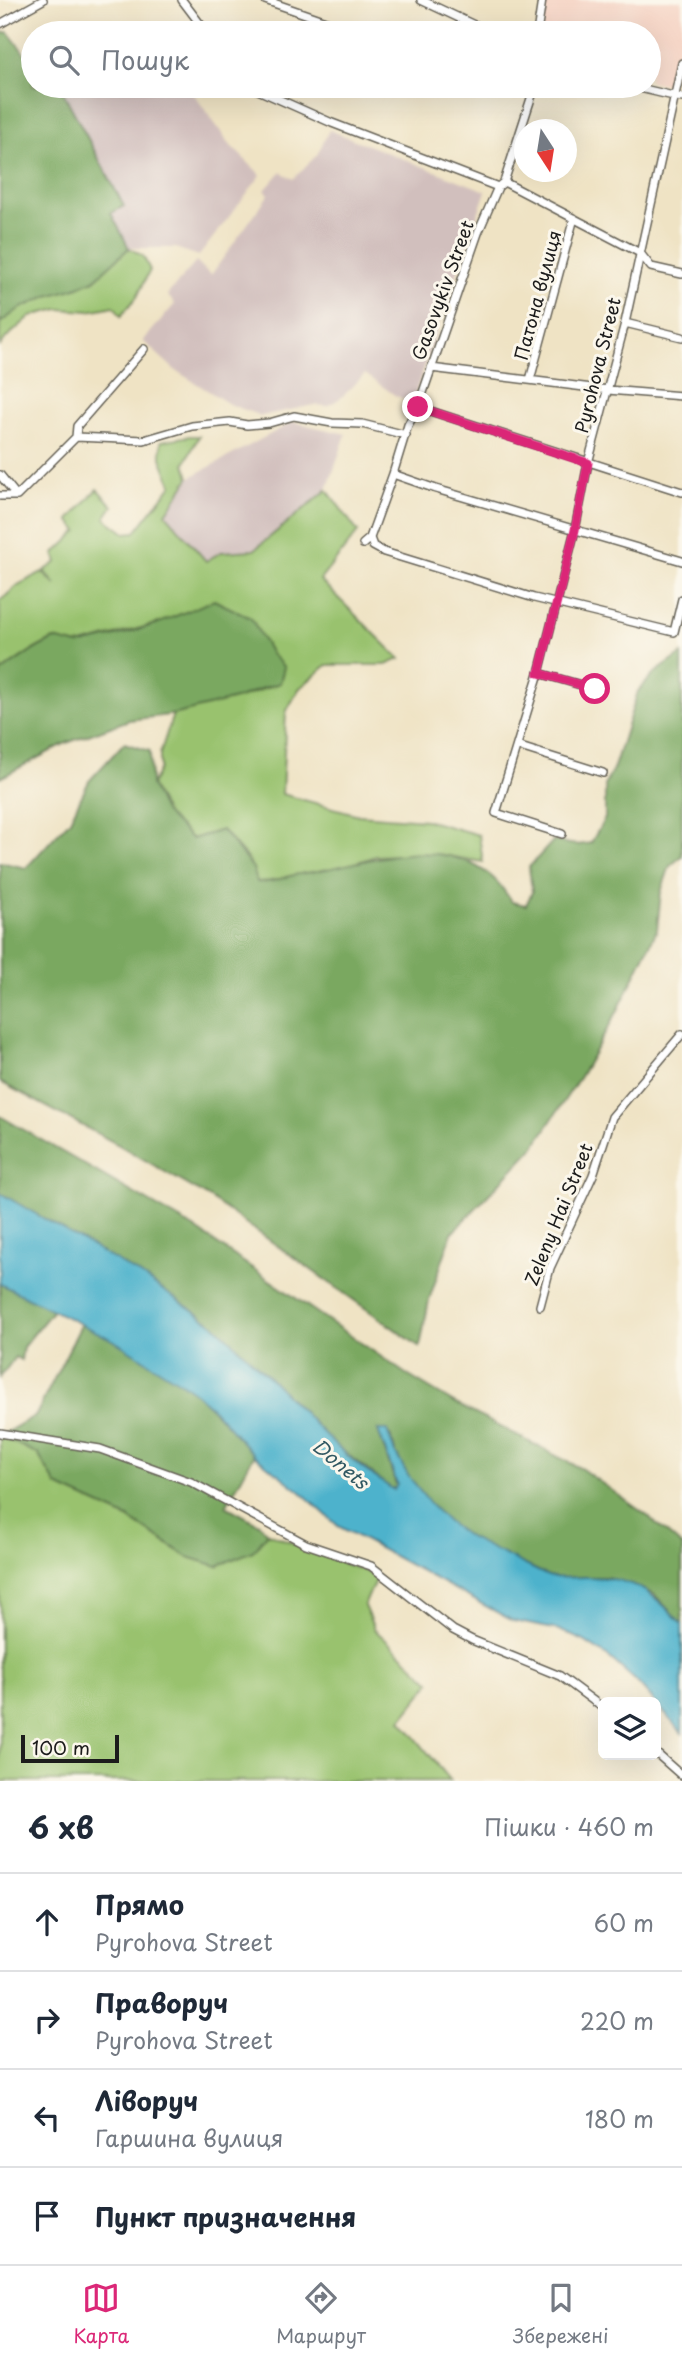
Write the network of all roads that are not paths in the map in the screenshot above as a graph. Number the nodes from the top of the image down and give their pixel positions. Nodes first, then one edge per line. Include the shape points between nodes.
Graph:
1 (43, 0) edge
2 (182, 0) edge
3 (265, 0) edge
4 (421, 0) edge
5 (542, 0) edge
6 (198, 21) edge
7 (325, 21) edge
8 (466, 21) edge
9 (539, 21) edge
10 (0, 24) edge
11 (682, 63) edge
12 (678, 97) edge
13 (276, 98) edge
14 (532, 98) edge
15 (501, 184) junction
16 (573, 218) junction
17 (640, 253) junction
18 (682, 274) edge
19 (625, 323) junction
20 (682, 337) edge
21 (144, 349) dead end
22 (431, 368) junction
23 (530, 380) junction
24 (608, 390) junction
25 (682, 396) edge
26 (418, 407) junction
27 (406, 435) junction
28 (76, 437) junction
29 (588, 463) junction
30 (394, 474) junction
31 (0, 475) edge
32 (682, 492) edge
33 (0, 496) edge
34 (17, 496) junction
35 (575, 530) junction
36 (370, 538) junction
37 (363, 544) dead end
38 (682, 561) edge
39 (682, 600) edge
40 (556, 603) junction
41 (539, 673) junction
42 (595, 689) dead end
43 (517, 746) junction
44 (603, 773) dead end
45 (562, 834) dead end
46 (682, 1034) edge
47 (540, 1306) dead end
48 (0, 1433) edge
49 (598, 1704) edge
50 (661, 1757) edge
51 (682, 1776) edge

1 - 10 street
2 - 6 street
3 - 7 street
4 - 8 street
5 - 9 street
11 - 12 street, Pyrohova Street
12 - 17 street, Pyrohova Street
13 - 15 street
14 - 15 street, Gasovykiv Street
15 - 16 street
15 - 22 street, Gasovykiv Street via 478,233
16 - 17 street
16 - 23 street, Патона вулиця
17 - 18 street via 651,267
17 - 19 street, Pyrohova Street
19 - 20 street
19 - 24 street, Pyrohova Street
21 - 28 street via 77,426
22 - 23 street
22 - 26 street, Gasovykiv Street
23 - 24 street
24 - 25 street
24 - 29 street, Pyrohova Street
26 - 27 street, Gasovykiv Street
26 - 29 street
27 - 28 street via 294,416 269,423 192,426 144,440
27 - 30 street, Gasovykiv Street
28 - 34 street
29 - 32 street
29 - 35 street, Pyrohova Street
30 - 35 street
30 - 36 street, Gasovykiv Street
31 - 34 street
33 - 34 street
35 - 38 street
35 - 40 street, Pyrohova Street
36 - 37 street, Gasovykiv Street
36 - 40 street via 373,546 384,552
39 - 40 street via 674,632
40 - 41 street, Pyrohova Street
41 - 42 street
41 - 43 street, Pyrohova Street
43 - 44 street
43 - 45 street, Pyrohova Street via 496,813
46 - 47 street, Zeleny Hai Street via 612,1117 593,1175 550,1268
48 - 49 street via 100,1449 191,1482 306,1544 371,1566 453,1630 560,1676
50 - 51 street

